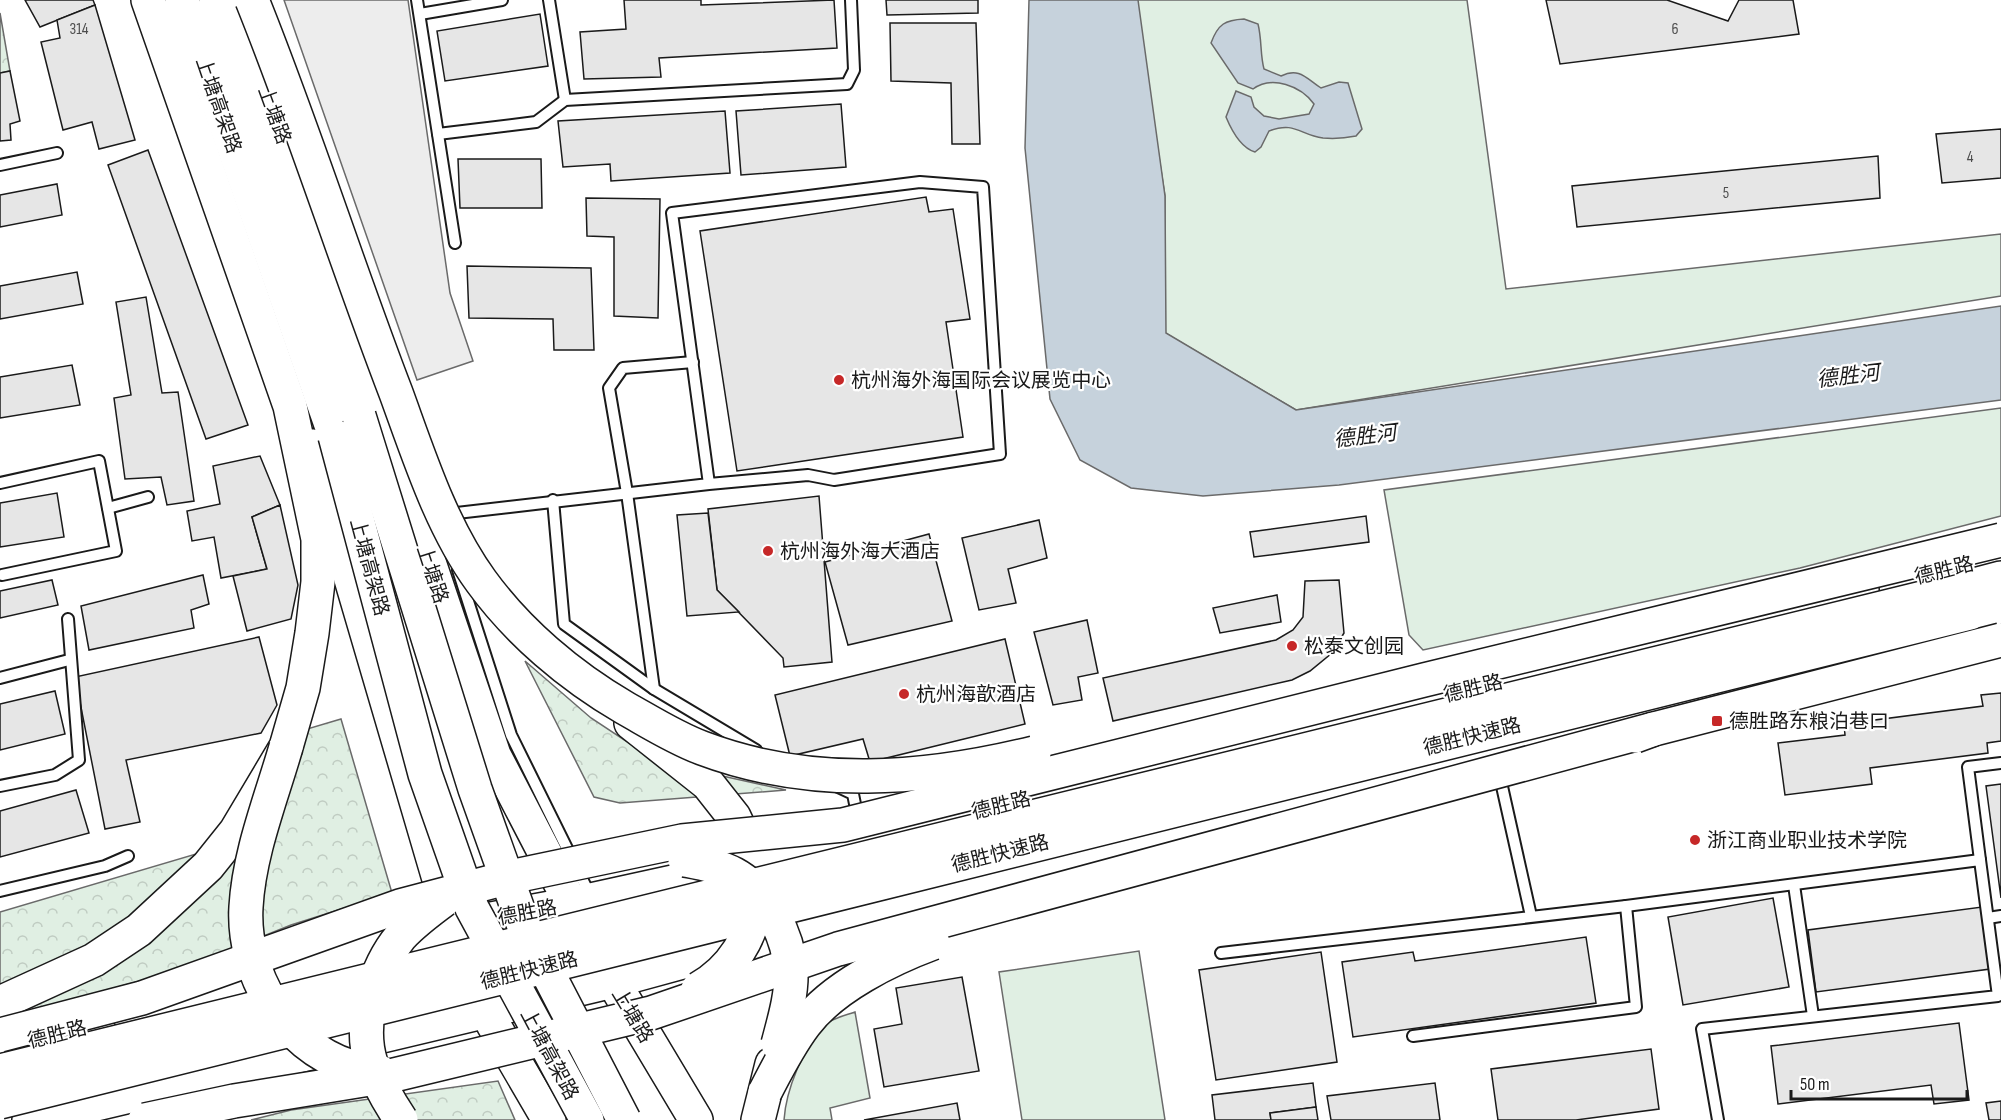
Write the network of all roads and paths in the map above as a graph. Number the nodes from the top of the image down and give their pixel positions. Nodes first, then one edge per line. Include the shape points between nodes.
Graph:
1 (148, 0) edge
2 (165, 0) edge
3 (182, 0) edge
4 (216, 0) edge
5 (233, 0) edge
6 (252, 0) edge
7 (417, 0) edge
8 (502, 0) edge
9 (549, 0) edge
10 (851, 0) edge
11 (420, 14) junction
12 (565, 100) junction
13 (438, 134) junction
14 (57, 153) dead end
15 (0, 165) edge
16 (334, 175) dead end
17 (455, 243) dead end
18 (348, 273) junction
19 (693, 362) junction
20 (0, 483) edge
21 (709, 484) junction
22 (627, 493) junction
23 (148, 497) dead end
24 (553, 500) junction
25 (108, 508) junction
26 (428, 517) junction
27 (2001, 540) edge
28 (2001, 556) edge
29 (2, 575) dead end
30 (2001, 578) edge
31 (2001, 607) edge
32 (68, 619) dead end
33 (1676, 620) junction
34 (2001, 625) edge
35 (2001, 640) edge
36 (69, 660) junction
37 (0, 678) edge
38 (589, 687) junction
39 (654, 689) junction
40 (1654, 729) junction
41 (286, 747) junction
42 (1494, 752) junction
43 (2001, 763) edge
44 (0, 786) edge
45 (861, 838) junction
46 (625, 852) junction
47 (128, 856) dead end
48 (1980, 860) junction
49 (759, 863) junction
50 (1794, 885) junction
51 (0, 891) edge
52 (455, 892) junction
53 (582, 902) junction
54 (1626, 906) junction
55 (1531, 916) junction
56 (2001, 916) edge
57 (1988, 918) junction
58 (453, 926) junction
59 (796, 931) junction
60 (1221, 953) dead end
61 (613, 981) junction
62 (0, 1003) edge
63 (486, 1012) junction
64 (651, 1013) junction
65 (1813, 1016) junction
66 (0, 1035) edge
67 (1413, 1036) dead end
68 (0, 1048) edge
69 (0, 1071) edge
70 (394, 1075) junction
71 (0, 1102) edge
72 (761, 1106) edge
73 (29, 1120) edge
74 (146, 1120) edge
75 (401, 1120) edge
76 (549, 1120) edge
77 (586, 1120) edge
78 (624, 1120) edge
79 (696, 1120) edge
80 (1718, 1120) edge

1 - 41 main road via 290,406 309,487 318,539 318,582 303,688
2 - 58 main road via 234,183
3 - 77 main road, 上塘高架路, bridge via 335,436 425,774 472,908
4 - 78 main road, 上塘高架路, bridge via 359,416 474,789 525,929
5 - 18 main road, 上塘路
6 - 38 main road, bridge via 352,280 422,464 452,531 479,579 507,612
7 - 11 lane
8 - 11 lane
9 - 12 lane
10 - 12 lane via 854,70 846,84
11 - 13 lane
12 - 13 lane via 536,122
13 - 17 lane
14 - 15 lane
16 - 18 main road
18 - 26 main road, 上塘路
19 - 21 lane
19 - 21 lane via 672,213 920,182 983,187 1000,454 834,480 808,476
19 - 22 lane via 623,368 609,388
20 - 25 lane via 99,461
21 - 22 lane
22 - 24 lane
22 - 39 lane
23 - 25 lane
24 - 26 lane
24 - 39 lane via 564,624
25 - 29 lane via 116,551
26 - 53 main road, 上塘路 via 494,755
27 - 33 main road, bridge
28 - 45 main road, 德胜路
30 - 69 main road, 德胜快速路, bridge
31 - 71 main road, 德胜快速路, bridge
32 - 36 lane
33 - 38 main road, bridge via 1421,659 994,763 888,776 802,773 701,748
33 - 46 main road, bridge via 843,825 682,841
34 - 42 main road
35 - 40 main road, bridge
36 - 37 lane
36 - 44 lane via 79,760 55,775
38 - 64 main road, bridge via 708,784 734,817 756,876 755,909 747,937 735,957 707,984
39 - 45 lane via 748,747 853,794
40 - 64 main road, bridge via 838,949
40 - 72 main road, bridge via 1532,777 952,936 892,958 844,989 806,1022
41 - 62 main road, bridge via 236,831 182,892 139,930 94,960
41 - 70 main road, bridge via 255,851 246,908 250,954 282,1019 310,1046 348,1066
42 - 55 lane
42 - 59 main road
43 - 48 lane via 1968,767
45 - 49 main road, 德胜路
46 - 52 main road, bridge via 565,863
46 - 72 main road, bridge via 693,862 735,874 754,890 778,922 791,971 790,982 784,1021
47 - 51 lane via 105,866
48 - 50 lane
48 - 57 lane
49 - 53 main road, 德胜路
49 - 59 lane via 715,881 732,926
50 - 54 lane
50 - 65 lane
52 - 66 main road, bridge via 347,924 142,998
52 - 75 main road, bridge via 400,937 375,984 368,1024 370,1061
53 - 58 main road, 德胜路
53 - 61 main road, 上塘路
54 - 55 lane
54 - 67 lane via 1636,1007
55 - 60 lane
56 - 57 lane
57 - 65 lane via 1998,996
58 - 63 main road
58 - 68 main road, 德胜路 via 138,1014
59 - 61 main road
61 - 63 main road
61 - 79 main road, 上塘路
63 - 73 main road
63 - 76 main road
64 - 70 main road, bridge
65 - 80 lane via 1702,1029
70 - 74 main road, bridge

